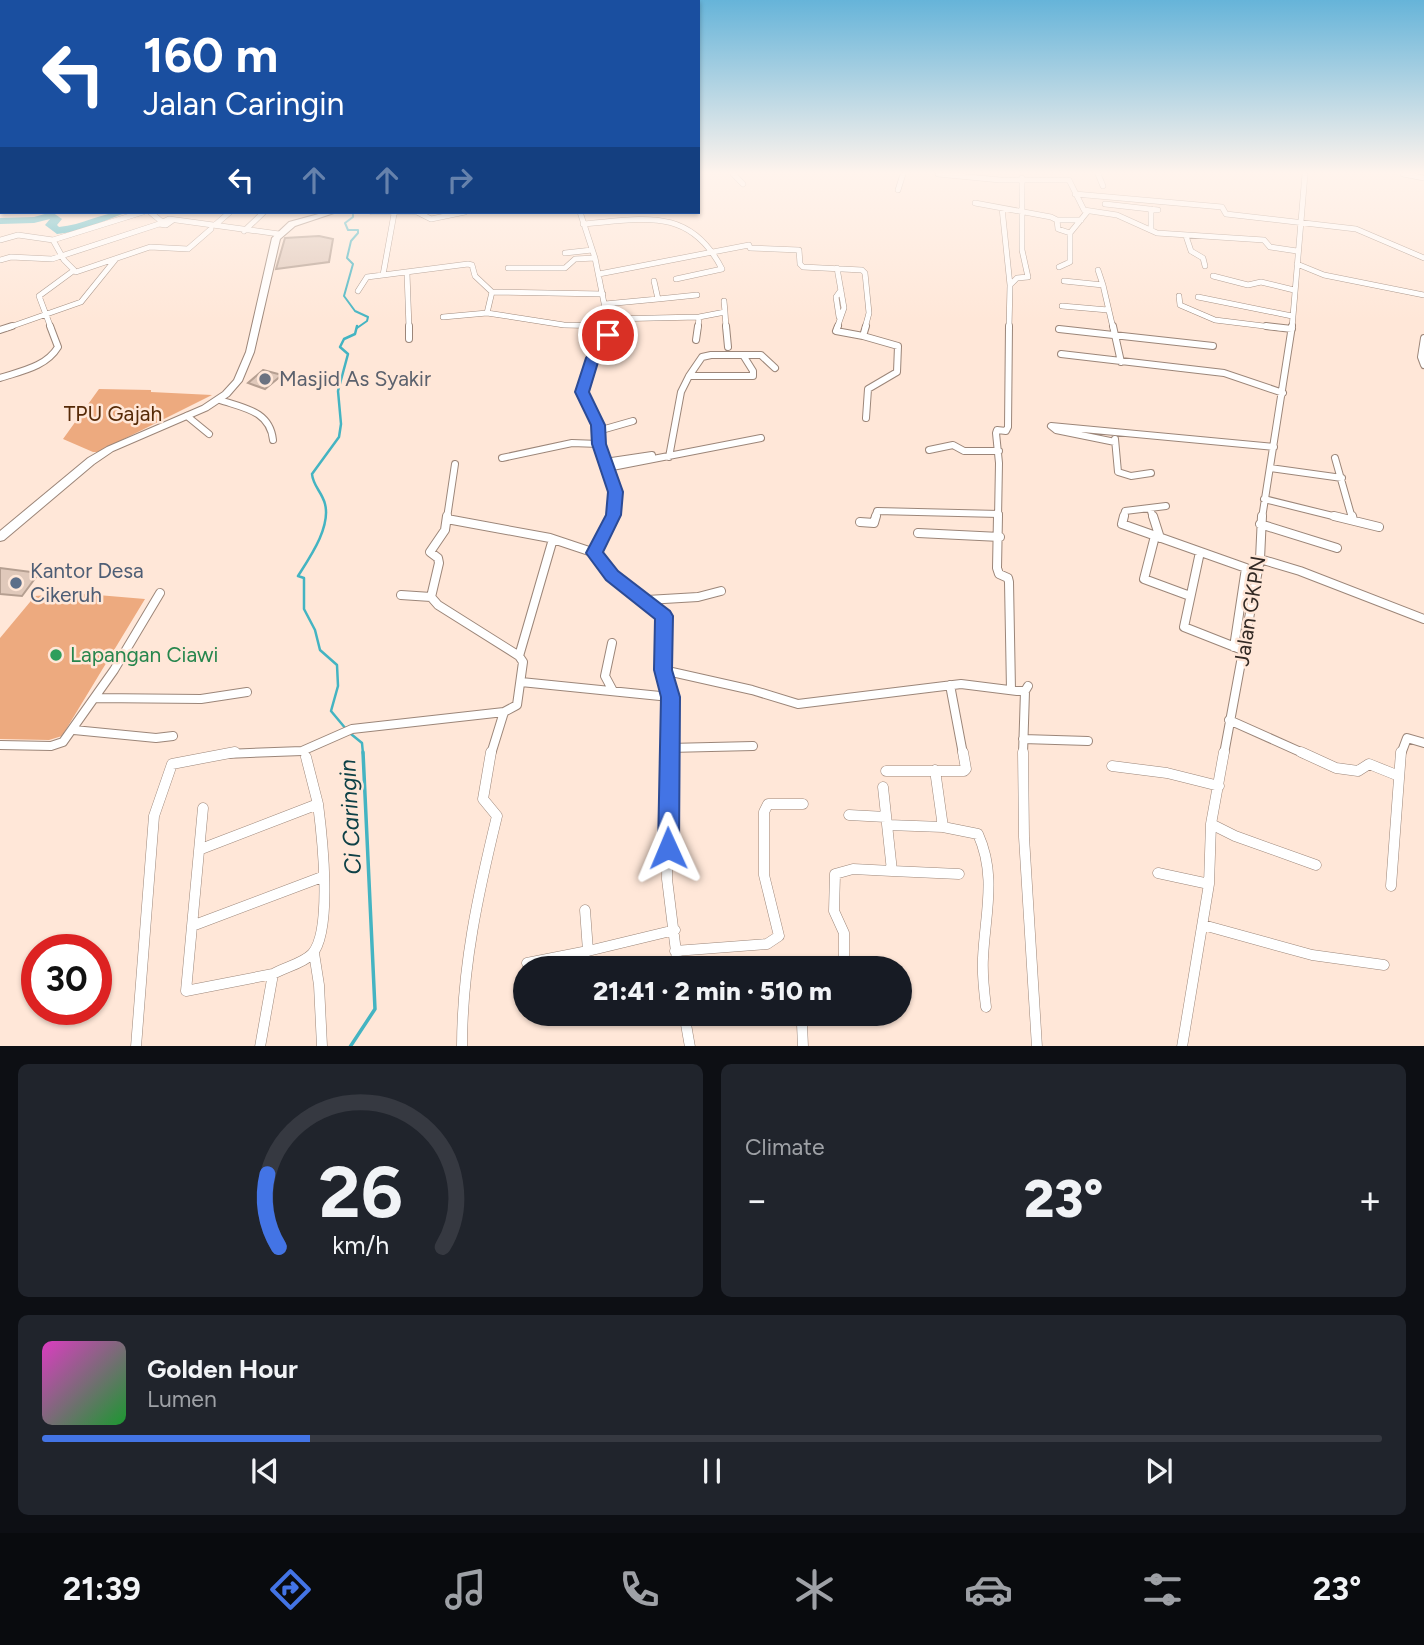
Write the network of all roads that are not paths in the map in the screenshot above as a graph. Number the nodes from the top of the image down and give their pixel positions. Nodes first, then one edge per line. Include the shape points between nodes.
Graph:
1 (108, 223) edge
2 (158, 223) edge
3 (178, 223) edge
4 (218, 223) edge
5 (253, 223) edge
6 (296, 223) edge
7 (392, 223) edge
8 (607, 223) edge
9 (677, 223) edge
10 (1004, 223) edge
11 (1023, 223) edge
12 (1057, 223) edge
13 (1079, 223) edge
14 (1135, 223) edge
15 (1151, 223) edge
16 (1301, 223) joint
17 (583, 225) joint
18 (213, 227) junction
19 (1151, 230) junction
20 (243, 232) junction
21 (1070, 233) junction
22 (278, 236) junction
23 (1186, 236) junction
24 (0, 240) edge
25 (53, 240) junction
26 (1297, 251) junction
27 (713, 252) junction
28 (565, 253) dead end
29 (593, 254) junction
30 (62, 256) junction
31 (1424, 258) edge
32 (116, 259) junction
33 (0, 260) edge
34 (1297, 264) junction
35 (1205, 266) dead end
36 (1059, 267) dead end
37 (508, 268) dead end
38 (837, 268) junction
39 (1098, 270) dead end
40 (73, 271) junction
41 (407, 273) junction
42 (599, 274) junction
43 (383, 275) junction
44 (1213, 276) dead end
45 (677, 279) dead end
46 (654, 281) dead end
47 (1064, 281) dead end
48 (1010, 285) junction
49 (1103, 285) junction
50 (1294, 290) junction
51 (358, 291) dead end
52 (492, 292) junction
53 (603, 293) junction
54 (697, 295) dead end
55 (1424, 295) edge
56 (1179, 296) dead end
57 (1198, 297) dead end
58 (658, 299) junction
59 (724, 301) dead end
60 (604, 304) junction
61 (1062, 306) dead end
62 (1108, 310) junction
63 (725, 312) junction
64 (487, 313) junction
65 (45, 316) junction
66 (1292, 316) junction
67 (443, 317) dead end
68 (699, 317) junction
69 (610, 322) junction
70 (1059, 329) dead end
71 (1292, 329) junction
72 (0, 330) edge
73 (1114, 333) junction
74 (863, 336) junction
75 (1424, 338) edge
76 (409, 339) dead end
77 (696, 340) dead end
78 (1213, 346) dead end
79 (728, 347) dead end
80 (1061, 354) dead end
81 (743, 355) junction
82 (1121, 362) junction
83 (1424, 365) edge
84 (775, 368) dead end
85 (689, 376) junction
86 (0, 378) edge
87 (1283, 393) junction
88 (220, 400) junction
89 (187, 416) junction
90 (866, 418) dead end
91 (632, 421) dead end
92 (598, 431) junction
93 (1115, 431) junction
94 (209, 434) dead end
95 (761, 438) dead end
96 (273, 440) dead end
97 (1115, 442) junction
98 (599, 444) junction
99 (1274, 447) junction
100 (929, 450) dead end
101 (999, 451) junction
102 (671, 455) junction
103 (502, 458) dead end
104 (1335, 458) dead end
105 (455, 464) dead end
106 (606, 465) junction
107 (1270, 468) junction
108 (1151, 473) dead end
109 (1342, 478) junction
110 (1264, 499) junction
111 (1166, 506) dead end
112 (1150, 508) junction
113 (997, 514) junction
114 (447, 519) junction
115 (1353, 520) junction
116 (860, 522) dead end
117 (1260, 524) junction
118 (1378, 527) dead end
119 (918, 533) dead end
120 (997, 536) junction
121 (0, 537) edge
122 (1158, 537) junction
123 (553, 539) junction
124 (1337, 548) dead end
125 (1199, 552) junction
126 (594, 553) junction
127 (1261, 559) junction
128 (721, 591) dead end
129 (160, 593) dead end
130 (401, 595) dead end
131 (1190, 596) junction
132 (431, 597) junction
133 (647, 600) junction
134 (1424, 619) edge
135 (612, 643) dead end
136 (1234, 646) junction
137 (1245, 651) junction
138 (519, 656) junction
139 (663, 670) junction
140 (521, 682) junction
141 (950, 685) junction
142 (1011, 690) junction
143 (613, 691) junction
144 (247, 692) dead end
145 (670, 697) junction
146 (95, 698) junction
147 (504, 712) junction
148 (1229, 720) junction
149 (74, 730) junction
150 (173, 736) dead end
151 (1023, 739) junction
152 (1088, 741) dead end
153 (1424, 743) edge
154 (0, 745) edge
155 (753, 746) dead end
156 (669, 748) junction
157 (306, 757) dead end
158 (1112, 766) dead end
159 (935, 770) junction
160 (886, 771) dead end
161 (1399, 776) junction
162 (1219, 786) junction
163 (883, 787) dead end
164 (318, 804) junction
165 (803, 804) dead end
166 (203, 808) dead end
167 (849, 815) dead end
168 (887, 821) junction
169 (1211, 824) junction
170 (943, 827) junction
171 (201, 849) junction
172 (1317, 865) dead end
173 (892, 871) junction
174 (1158, 873) dead end
175 (959, 874) dead end
176 (322, 877) junction
177 (1209, 884) junction
178 (1391, 886) dead end
179 (584, 910) dead end
180 (1203, 925) junction
181 (192, 926) junction
182 (675, 930) junction
183 (588, 951) junction
184 (675, 951) junction
185 (314, 953) junction
186 (563, 956) edge
187 (676, 956) edge
188 (844, 956) edge
189 (1384, 965) dead end
190 (273, 974) junction
191 (986, 1007) dead end
192 (686, 1026) edge
193 (800, 1026) edge
194 (136, 1046) edge
195 (260, 1046) edge
196 (322, 1046) edge
197 (462, 1046) edge
198 (690, 1046) edge
199 (803, 1046) edge
200 (1037, 1046) edge
201 (1182, 1046) edge

1 - 25 street
2 - 30 street
3 - 18 street
4 - 18 street
5 - 20 street
6 - 22 main road
7 - 43 street
8 - 17 street
9 - 27 street via 701,236
10 - 48 street
11 - 48 street via 1022,259 1028,277 1017,278
12 - 21 street via 1058,229
13 - 21 street
14 - 19 street
15 - 19 street
16 - 26 street, Jalan GKPN
16 - 31 street via 1356,229
17 - 29 street
18 - 20 street
18 - 32 street via 188,249 158,245
19 - 23 street
20 - 22 street
21 - 36 street via 1070,262
22 - 88 main road via 250,352 238,381
23 - 26 street via 1264,240 1270,247
23 - 35 street via 1191,251 1203,258
24 - 25 street via 18,235
25 - 30 street
26 - 34 street, Jalan GKPN
27 - 38 street via 749,245 758,250 799,250 803,267
27 - 42 street
27 - 45 street via 722,269
28 - 29 street
29 - 37 street via 575,259 565,268
29 - 42 street
30 - 33 street
30 - 40 street
32 - 40 street
32 - 65 street via 81,302
34 - 50 street, Jalan GKPN
34 - 55 street via 1324,275
38 - 74 street via 844,308 838,332
38 - 74 street via 865,273 869,313
39 - 49 street
40 - 65 street via 40,294
41 - 43 street
41 - 52 street via 468,264
41 - 76 street
42 - 53 street
43 - 51 street via 367,277
44 - 50 street
46 - 58 street
47 - 49 street
48 - 101 street via 1008,426 1006,431 996,431
49 - 62 street
50 - 66 street, Jalan GKPN
52 - 53 street
52 - 64 street
53 - 60 street
54 - 58 street
56 - 71 street via 1180,305 1215,320
57 - 66 street
58 - 60 street
59 - 63 street
60 - 69 street
61 - 62 street
62 - 73 street
63 - 68 street
63 - 79 street
64 - 67 street
64 - 69 street via 564,325
65 - 72 street
65 - 86 street via 56,352 44,362
66 - 71 street, Jalan GKPN
68 - 69 street
68 - 77 street
69 - 92 street via 582,392
70 - 73 street
71 - 87 street, Jalan GKPN
73 - 78 street
73 - 82 street
74 - 90 street via 898,346 897,372 868,389
75 - 83 street via 1420,357
80 - 82 street
81 - 84 street via 761,355
81 - 85 street via 702,357
81 - 85 street via 753,376
82 - 87 street via 1224,373
85 - 102 street via 681,392
87 - 99 street, Jalan GKPN
88 - 89 main road
88 - 96 street via 262,414
89 - 94 street
89 - 121 main road via 91,461
91 - 92 street
92 - 98 street
93 - 97 street
93 - 97 street via 1051,426
93 - 99 street
95 - 102 street
97 - 108 street via 1118,472 1131,476
98 - 103 street via 572,443
98 - 106 street
99 - 107 street, Jalan GKPN
100 - 101 street via 953,445 964,451
101 - 113 street
102 - 106 street
104 - 109 street
105 - 114 street
106 - 126 street via 616,507
107 - 109 street
107 - 110 street, Jalan GKPN
109 - 115 street
110 - 115 street
110 - 117 street, Jalan GKPN
111 - 112 street
112 - 122 street
112 - 122 street via 1125,511 1122,524
113 - 116 street via 877,511 874,523
113 - 120 street
114 - 123 street
114 - 132 street via 430,552 439,561
115 - 118 street
117 - 124 street
117 - 127 street, Jalan GKPN
119 - 120 street
120 - 142 street via 998,572 1009,582
122 - 125 street
122 - 131 street via 1144,579
123 - 126 street
123 - 138 street
125 - 131 street
125 - 136 street via 1246,568
126 - 133 street via 612,575
127 - 134 street
127 - 137 street, Jalan GKPN
128 - 133 street via 711,597
129 - 146 street
130 - 132 street
131 - 136 street via 1184,627
132 - 138 street
133 - 139 street via 664,616
135 - 143 street via 605,676
136 - 137 street
137 - 148 street, Jalan GKPN
138 - 140 street via 523,662
139 - 141 street via 798,705
139 - 145 street
140 - 143 street
140 - 147 street via 517,706
141 - 142 street
141 - 159 street via 966,769
142 - 151 street via 1026,689
143 - 145 street
144 - 146 street via 201,699
145 - 156 street
146 - 149 street
147 - 194 street via 347,731 302,751 236,752 172,764 154,816
147 - 197 street via 484,785 483,799 497,816 474,908 460,1017
148 - 161 street via 1336,768 1358,771 1369,764
148 - 162 street, Jalan GKPN
149 - 150 street
149 - 154 street via 63,742 51,746
151 - 152 street
151 - 200 street
153 - 161 street via 1403,740
155 - 156 street
156 - 182 street via 667,879
157 - 164 street
158 - 162 street
159 - 160 street
159 - 170 street
161 - 178 street
162 - 169 street, Jalan GKPN
163 - 168 street
164 - 171 street
164 - 176 street
165 - 184 street via 775,802 768,804 764,813 766,887 779,936 767,944
166 - 171 street
167 - 168 street
168 - 170 street
168 - 173 street
169 - 172 street
169 - 177 street, Jalan GKPN
170 - 191 street via 978,834 984,842 990,891 983,952
171 - 181 street
173 - 175 street
173 - 188 street via 853,869 835,874 834,911 844,933
174 - 177 street
176 - 181 street
176 - 185 street via 323,935
177 - 180 street, Jalan GKPN
179 - 183 street
180 - 189 street via 1312,955
180 - 201 street, Jalan GKPN
181 - 190 street via 186,991
182 - 183 street
182 - 184 street
183 - 186 street
184 - 187 street
185 - 190 street
185 - 196 street
190 - 195 street
192 - 198 street
193 - 199 street

